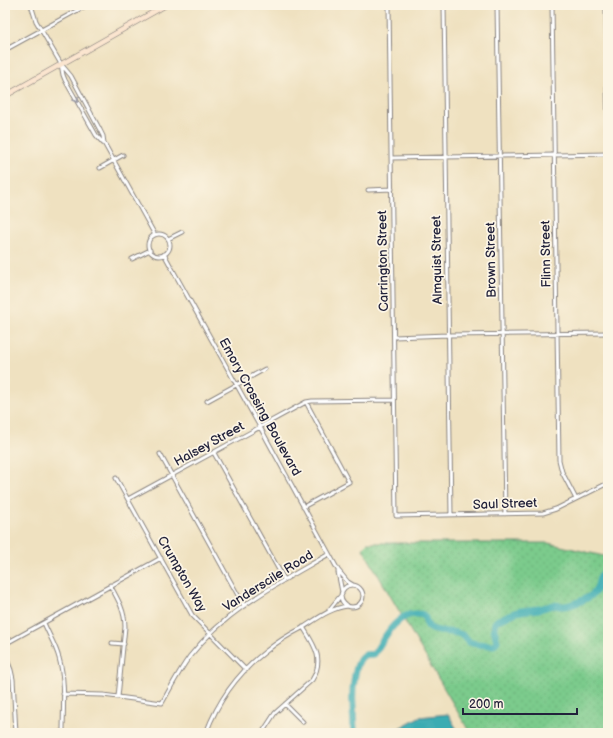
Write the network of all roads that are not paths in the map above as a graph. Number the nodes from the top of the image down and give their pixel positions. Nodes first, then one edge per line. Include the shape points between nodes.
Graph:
1 (30, 5) edge
2 (87, 5) edge
3 (166, 5) edge
4 (388, 5) edge
5 (444, 5) edge
6 (497, 5) edge
7 (552, 5) edge
8 (606, 5) edge
9 (42, 30) junction
10 (5, 50) edge
11 (61, 64) junction
12 (5, 96) edge
13 (104, 143) junction
14 (608, 146) edge
15 (608, 154) edge
16 (123, 155) dead end
17 (554, 155) junction
18 (499, 156) junction
19 (446, 157) junction
20 (391, 158) junction
21 (114, 160) junction
22 (100, 168) dead end
23 (392, 189) junction
24 (368, 190) dead end
25 (182, 232) dead end
26 (154, 235) junction
27 (168, 239) junction
28 (150, 250) junction
29 (164, 254) junction
30 (132, 259) dead end
31 (608, 333) edge
32 (557, 334) junction
33 (448, 335) junction
34 (503, 335) junction
35 (394, 337) junction
36 (265, 369) dead end
37 (236, 384) junction
38 (394, 400) junction
39 (207, 401) dead end
40 (306, 402) junction
41 (260, 427) junction
42 (214, 453) junction
43 (160, 454) dead end
44 (171, 476) junction
45 (116, 478) dead end
46 (608, 483) edge
47 (128, 499) junction
48 (576, 499) junction
49 (303, 507) junction
50 (505, 514) junction
51 (451, 515) junction
52 (396, 516) joint
53 (329, 554) junction
54 (160, 558) junction
55 (338, 570) junction
56 (284, 579) junction
57 (110, 586) junction
58 (353, 586) junction
59 (342, 593) junction
60 (244, 606) junction
61 (348, 606) junction
62 (328, 612) junction
63 (44, 623) junction
64 (303, 627) junction
65 (210, 634) junction
66 (112, 643) dead end
67 (5, 644) edge
68 (124, 644) junction
69 (5, 655) edge
70 (246, 670) junction
71 (63, 694) junction
72 (118, 697) junction
73 (285, 704) junction
74 (303, 722) dead end
75 (16, 733) edge
76 (63, 733) edge
77 (206, 733) edge
78 (262, 733) edge

1 - 9 street
2 - 9 street
3 - 11 main road
4 - 20 street, Carrington Street
5 - 19 street, Almquist Street
6 - 18 street, Brown Street
7 - 17 street, Flinn Street
8 - 14 street
9 - 10 street
9 - 11 street
11 - 12 main road
11 - 13 street via 100,130
11 -> 13 street via 65,80 96,136
13 - 21 street
15 - 17 street
16 - 21 street
17 - 18 street
17 - 32 street, Flinn Street
18 - 19 street
18 - 34 street, Brown Street
19 - 20 street
19 - 33 street, Almquist Street
20 - 23 street, Carrington Street
21 - 22 street
21 - 26 street
23 - 24 street
23 - 35 street, Carrington Street
25 - 27 street
26 - 27 street via 162,234
26 - 28 street via 148,243
27 - 29 street via 169,249
28 - 29 street via 157,255
28 - 30 street
29 - 37 street, Emory Crossing Boulevard
31 - 32 street
32 - 34 street
32 - 48 street, Flinn Street via 559,460 562,472
33 - 34 street
33 - 35 street
33 - 51 street, Almquist Street
34 - 50 street, Brown Street
35 - 38 street, Carrington Street
36 - 37 street
37 - 39 street
37 - 41 street, Emory Crossing Boulevard
38 - 40 street, Halsey Street
38 - 52 street, Carrington Street
40 - 41 street, Halsey Street
40 - 49 street via 349,482
41 - 42 street, Halsey Street
41 - 49 street, Emory Crossing Boulevard
42 - 44 street, Halsey Street
42 - 56 street
43 - 44 street
44 - 47 street, Halsey Street
44 - 60 street
45 - 47 street, Crumpton Way
46 - 48 street, Saul Street
47 - 54 street, Crumpton Way
48 - 50 street, Saul Street via 543,513
49 - 53 street, Emory Crossing Boulevard
50 - 51 street, Saul Street
51 - 52 street, Saul Street
53 - 55 street, Emory Crossing Boulevard
53 - 56 street, Vanderscile Road
54 - 57 street
54 - 65 street, Crumpton Way via 192,614
55 - 58 street
55 - 59 street
56 - 60 street, Vanderscile Road
57 - 63 street
57 - 68 street via 124,615
58 - 59 street via 346,587
58 - 61 street via 362,591 362,600 356,606
59 - 61 street via 343,602
59 - 62 street
60 - 65 street, Vanderscile Road
61 - 62 street
62 - 64 street
63 - 67 street
63 - 71 street via 59,659
64 - 70 street via 266,651
64 - 73 street via 317,652 317,669 312,680
65 - 70 street, Crumpton Way
65 - 72 street, Vanderscile Road via 186,662 162,703
66 - 68 street
68 - 72 street
69 - 75 street via 13,679
70 - 77 street via 221,701
71 - 72 street
71 - 76 street
73 - 74 street
73 - 78 street

